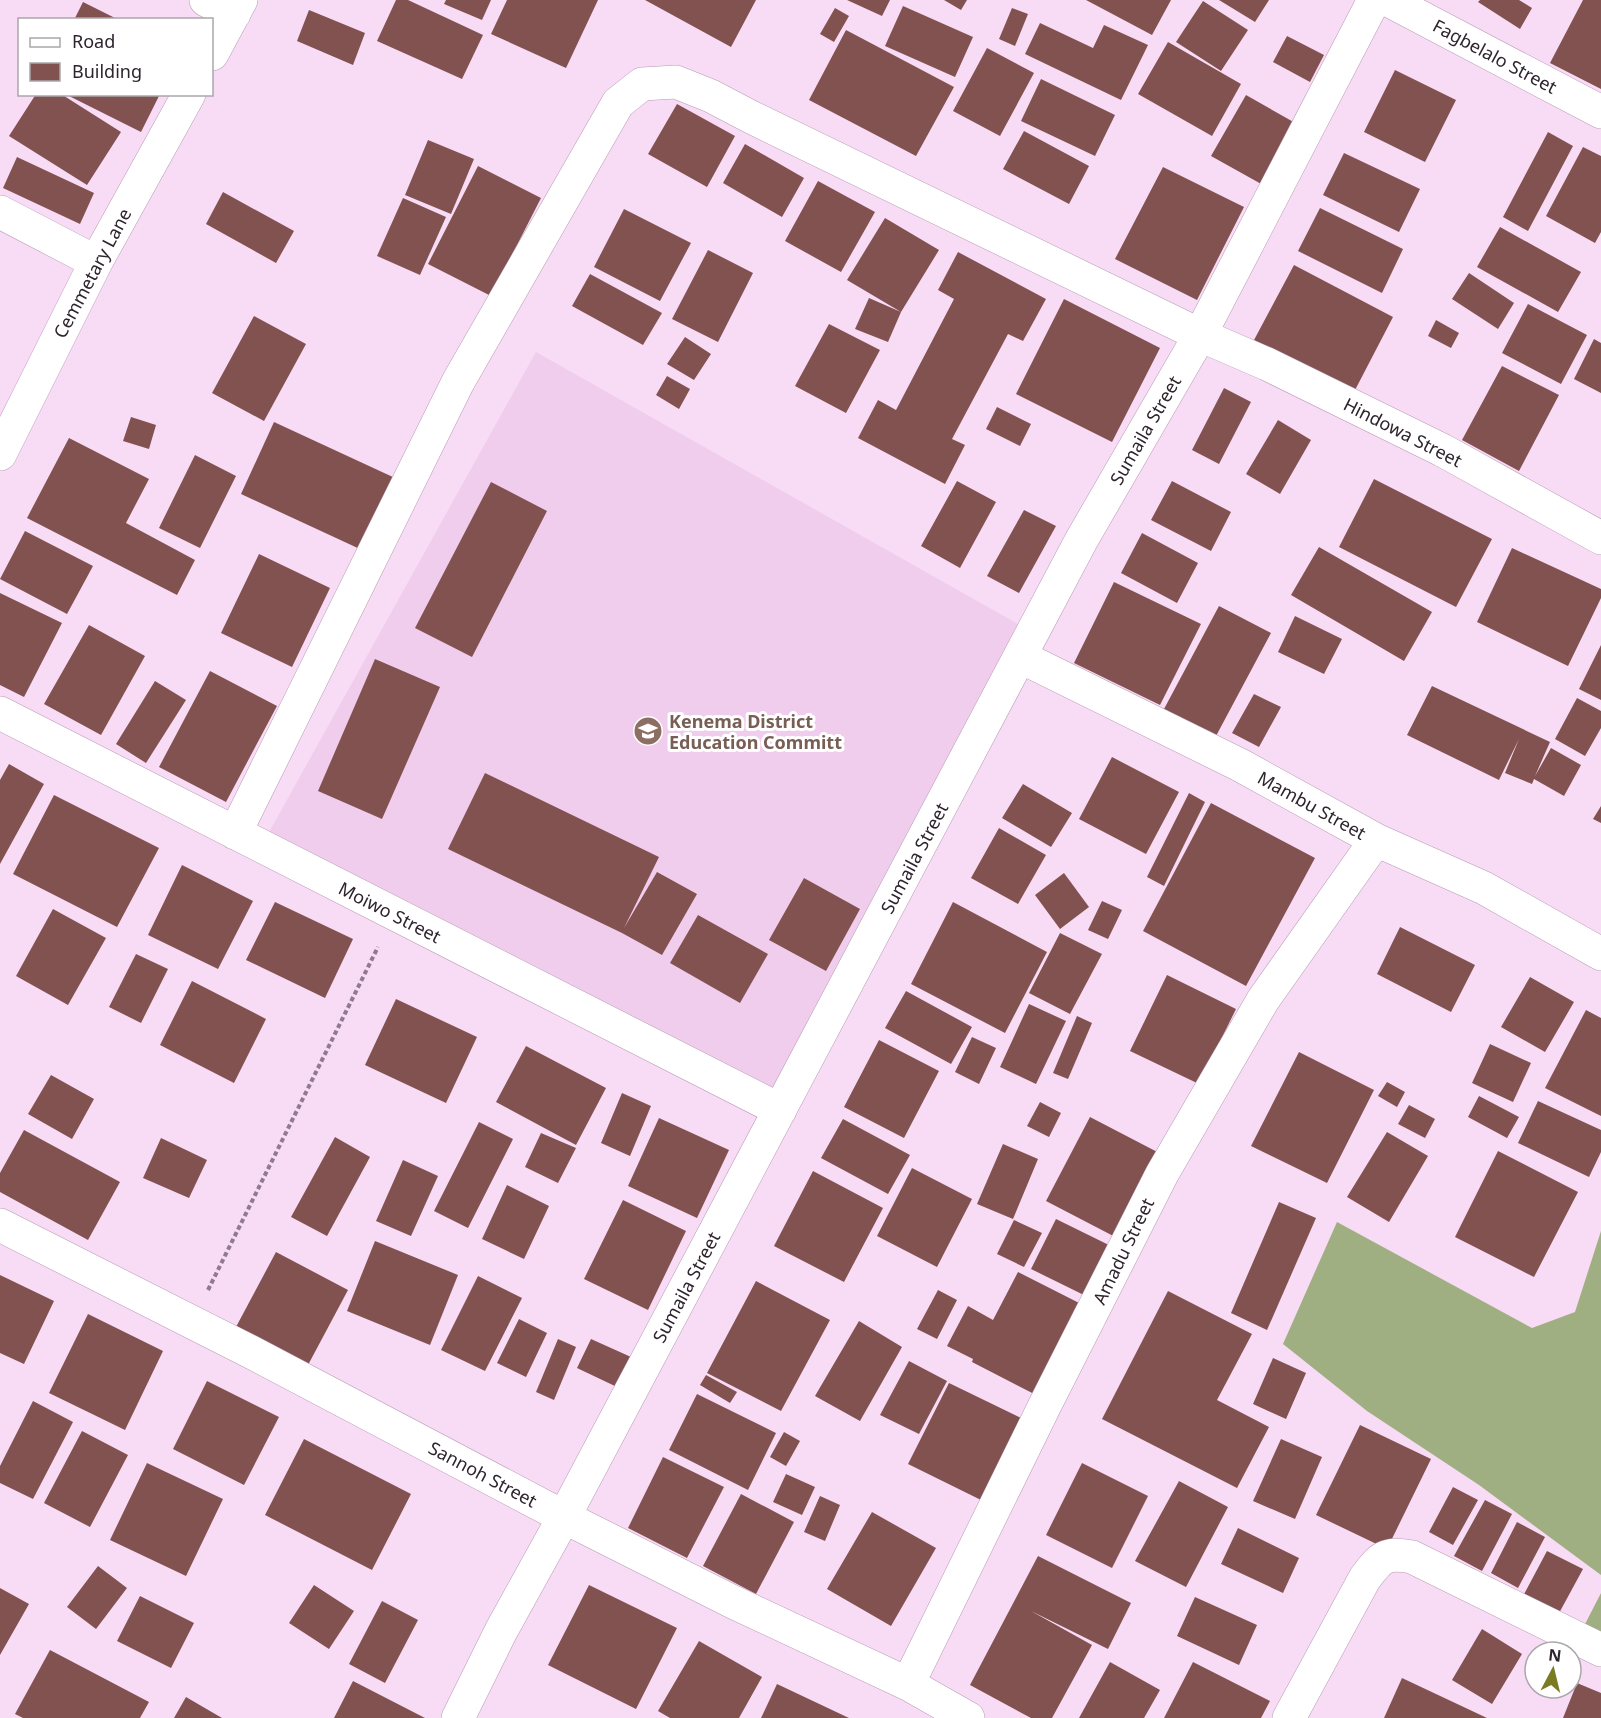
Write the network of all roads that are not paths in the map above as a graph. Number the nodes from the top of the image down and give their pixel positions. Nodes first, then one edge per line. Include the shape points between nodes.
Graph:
1 (1374, 0) edge
2 (1388, 0) edge
3 (227, 5) edge
4 (213, 51) edge
5 (188, 96) edge
6 (1601, 112) edge
7 (0, 212) edge
8 (96, 262) junction
9 (1200, 335) junction
10 (0, 454) edge
11 (1601, 538) edge
12 (1021, 657) junction
13 (0, 713) edge
14 (235, 833) junction
15 (1376, 840) junction
16 (1601, 954) edge
17 (780, 1110) junction
18 (0, 1225) edge
19 (564, 1517) junction
20 (1601, 1650) edge
21 (908, 1684) junction
22 (459, 1718) edge
23 (968, 1718) edge
24 (1289, 1718) edge

1 - 9 street, Sumaila Street
2 - 6 street, Fagbelalo Street
3 - 4 street
5 - 8 street, Cemmetary Lane
7 - 8 street
8 - 10 street, Cemmetary Lane
9 - 11 street, Hindowa Street via 1442,450
9 - 12 street, Sumaila Street via 1082,539
9 - 14 street, Hindowa Street via 711,96 676,82 642,84 618,103 458,382
12 - 15 street, Mambu Street via 1240,765
12 - 17 street, Sumaila Street
13 - 14 street, Moiwo Street
14 - 17 street, Moiwo Street
15 - 16 street, Mambu Street via 1484,888
15 - 21 street, Amadu Street via 1263,999 1162,1174
17 - 19 street, Sumaila Street
18 - 19 street, Sannoh Street
19 - 21 street, Sannoh Street
19 - 22 street, Sumaila Street via 501,1631
20 - 24 street via 1412,1557 1393,1554 1379,1560 1365,1578
21 - 23 street, Sannoh Street

